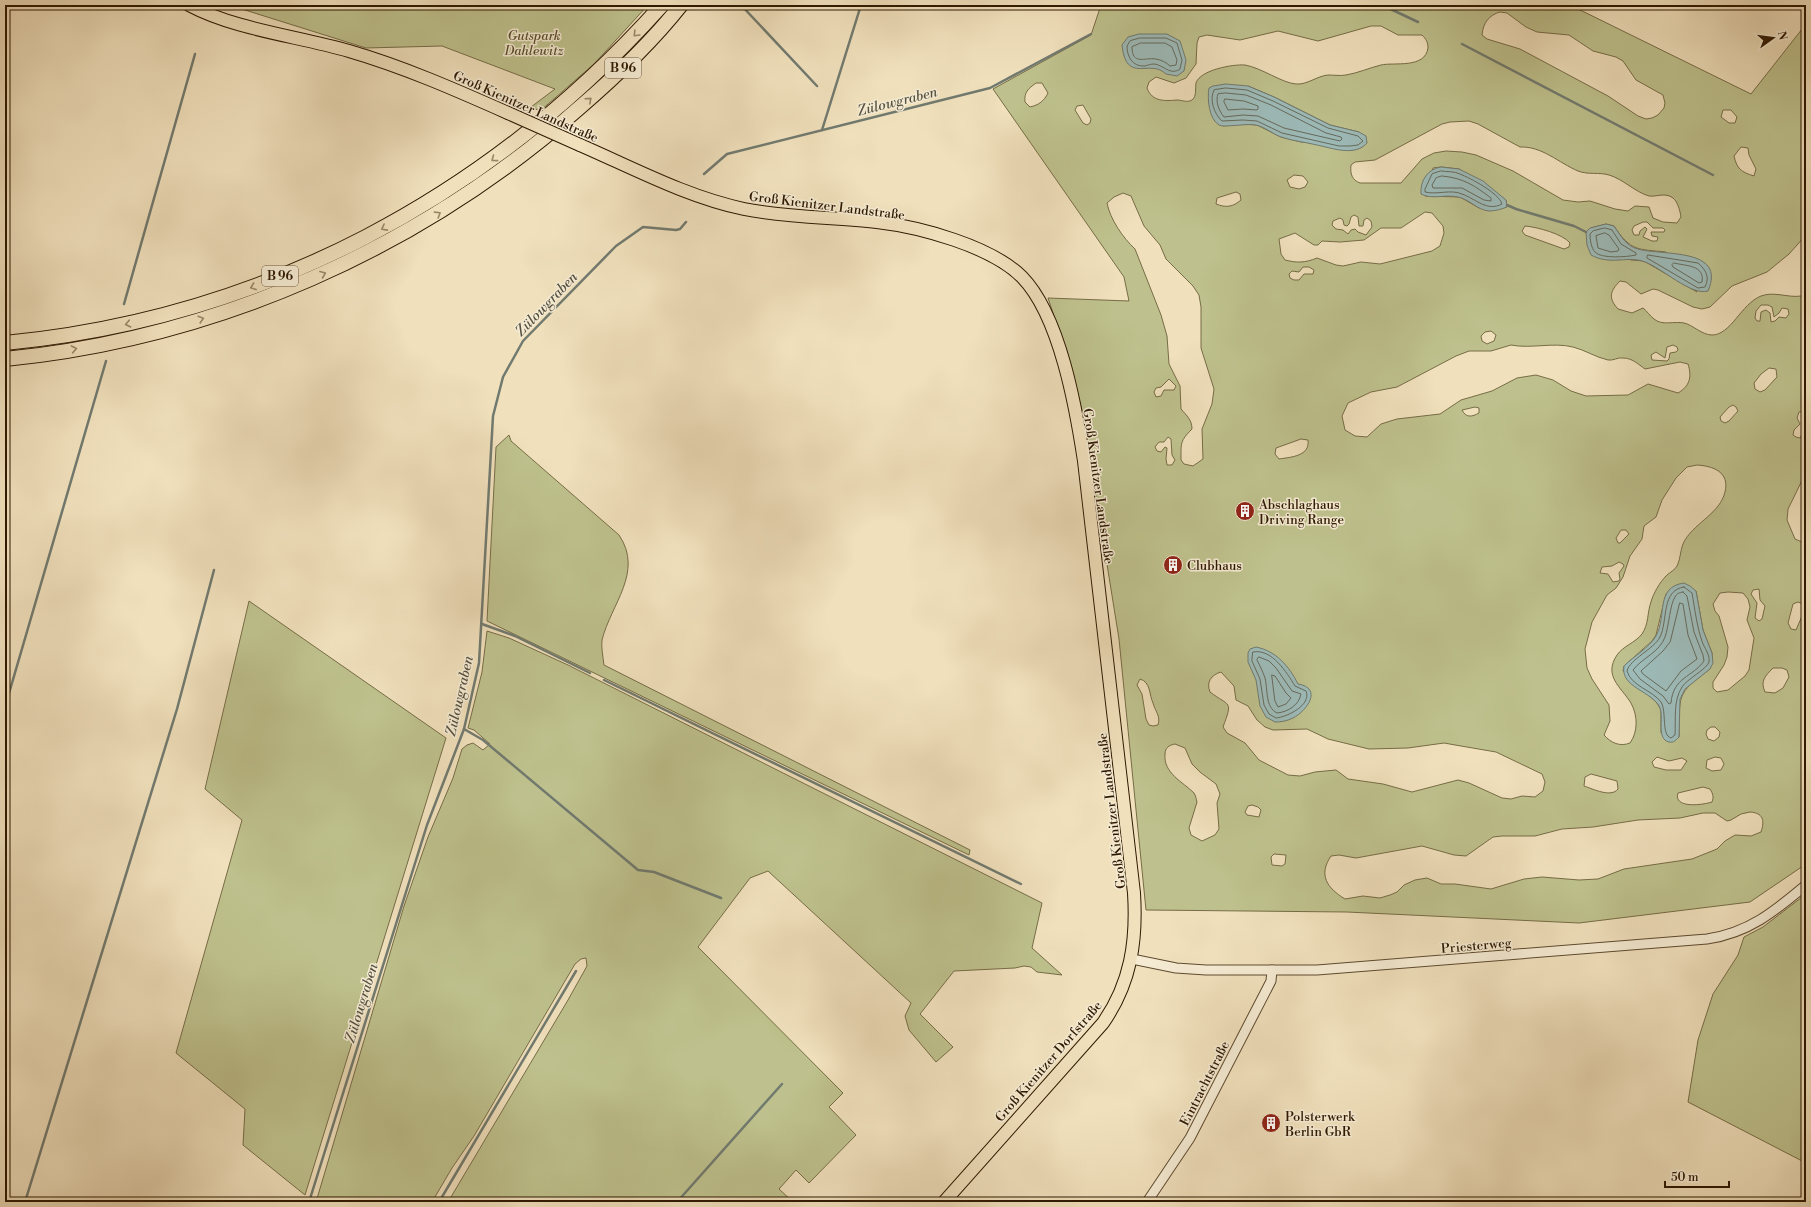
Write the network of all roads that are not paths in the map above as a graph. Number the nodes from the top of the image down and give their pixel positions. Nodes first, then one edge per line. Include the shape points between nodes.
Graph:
1 (189, 5) edge
2 (662, 5) edge
3 (681, 5) edge
4 (5, 343) edge
5 (5, 359) edge
6 (1806, 885) edge
7 (1136, 920) joint
8 (1132, 958) junction
9 (1272, 970) junction
10 (944, 1202) edge
11 (1147, 1202) edge

1 - 7 main road, Groß Kienitzer Landstraße, bridge via 227,21 384,62 440,83 695,194 727,205 760,212 906,227 983,251 1012,268 1041,302 1054,332 1081,441 1131,858
2 -> 4 highway, B 96 via 603,67 545,119 484,166 427,204 383,228 315,261 215,300 102,329
5 -> 3 highway, B 96 via 36,356 135,336 224,312 329,272 391,240 436,215 544,138 614,77
6 - 9 street, Priesterweg via 1758,921 1742,931 1725,937 1340,970
7 - 8 main road, Groß Kienitzer Dorfstraße
8 - 9 street, Priesterweg via 1176,968
8 - 10 main road, Groß Kienitzer Dorfstraße via 1117,1000 1102,1023
9 - 11 street, Eintrachtstraße via 1271,981 1190,1138

